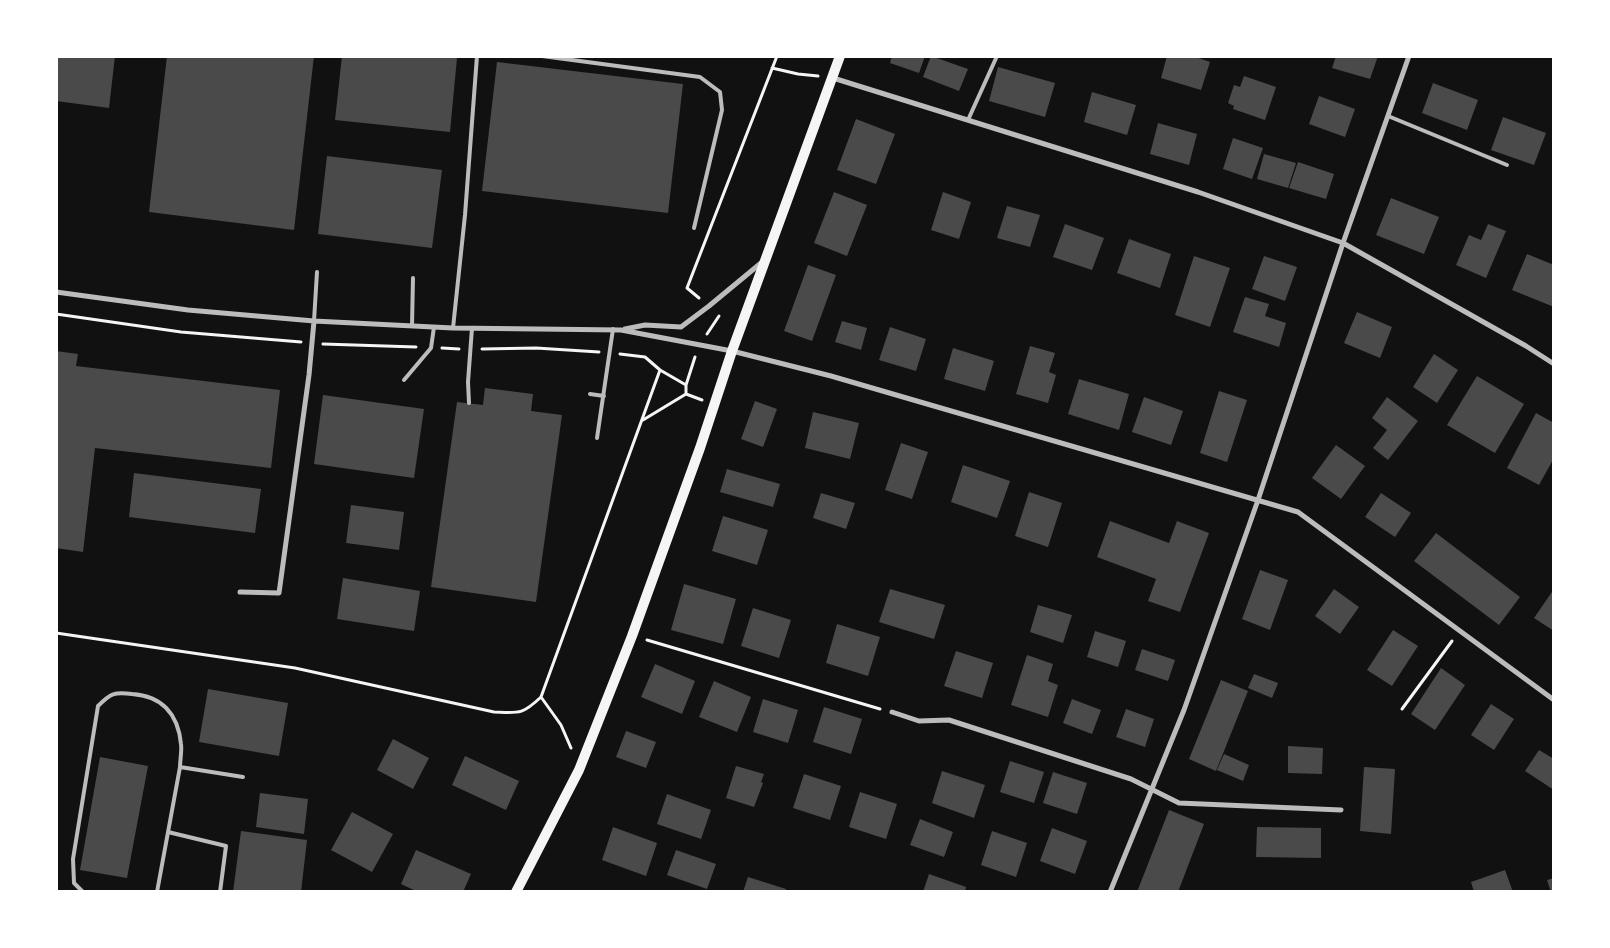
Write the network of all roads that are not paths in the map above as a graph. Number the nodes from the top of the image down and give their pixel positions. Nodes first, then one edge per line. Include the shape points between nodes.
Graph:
1 (477, 56) edge
2 (542, 56) edge
3 (840, 56) edge
4 (997, 56) edge
5 (1409, 56) edge
6 (833, 78) junction
7 (1388, 116) junction
8 (968, 120) junction
9 (1507, 165) dead end
10 (694, 228) dead end
11 (1343, 243) junction
12 (766, 260) junction
13 (317, 272) dead end
14 (413, 278) dead end
15 (56, 292) edge
16 (314, 321) junction
17 (412, 326) junction
18 (434, 327) junction
19 (453, 328) junction
20 (472, 328) junction
21 (612, 330) junction
22 (621, 330) junction
23 (732, 351) junction
24 (1554, 364) edge
25 (404, 380) dead end
26 (590, 394) dead end
27 (604, 396) junction
28 (469, 403) dead end
29 (597, 438) dead end
30 (1258, 500) junction
31 (240, 592) dead end
32 (1554, 700) edge
33 (892, 712) road end
34 (180, 767) junction
35 (243, 777) dead end
36 (1152, 790) junction
37 (1341, 810) dead end
38 (168, 832) junction
39 (83, 892) edge
40 (158, 892) edge
41 (220, 892) edge
42 (516, 892) edge
43 (1110, 892) edge

1 - 19 lane
2 - 10 lane via 700,77 720,92 722,110
3 - 6 main road
4 - 8 lane
5 - 7 street
6 - 8 street
6 - 12 main road
7 - 9 lane
7 - 11 street
8 - 11 street via 1198,192
11 - 24 street
11 - 30 street
12 - 22 street via 681,327 645,325
12 - 23 main road
13 - 16 lane
14 - 17 lane
15 - 16 street via 188,310
16 - 17 street
16 - 31 street via 279,592
17 - 18 street
18 - 19 street
18 - 25 lane via 432,348
19 - 20 street
20 - 21 street
20 - 28 lane
21 - 22 street
21 - 27 lane
22 - 23 street
23 - 30 street via 832,376
23 - 42 main road via 632,636 579,770
26 - 27 lane
27 - 29 lane
30 - 32 street via 1298,512
30 - 36 street via 1184,710
33 - 36 street via 919,721 949,720 1130,779
34 - 35 lane
34 - 38 lane
34 - 39 lane via 181,744 176,724 158,700 142,694 124,693 109,695 98,706 72,859 74,883
36 - 37 street via 1179,803
36 - 43 street
38 - 40 lane
38 - 41 lane via 226,846

